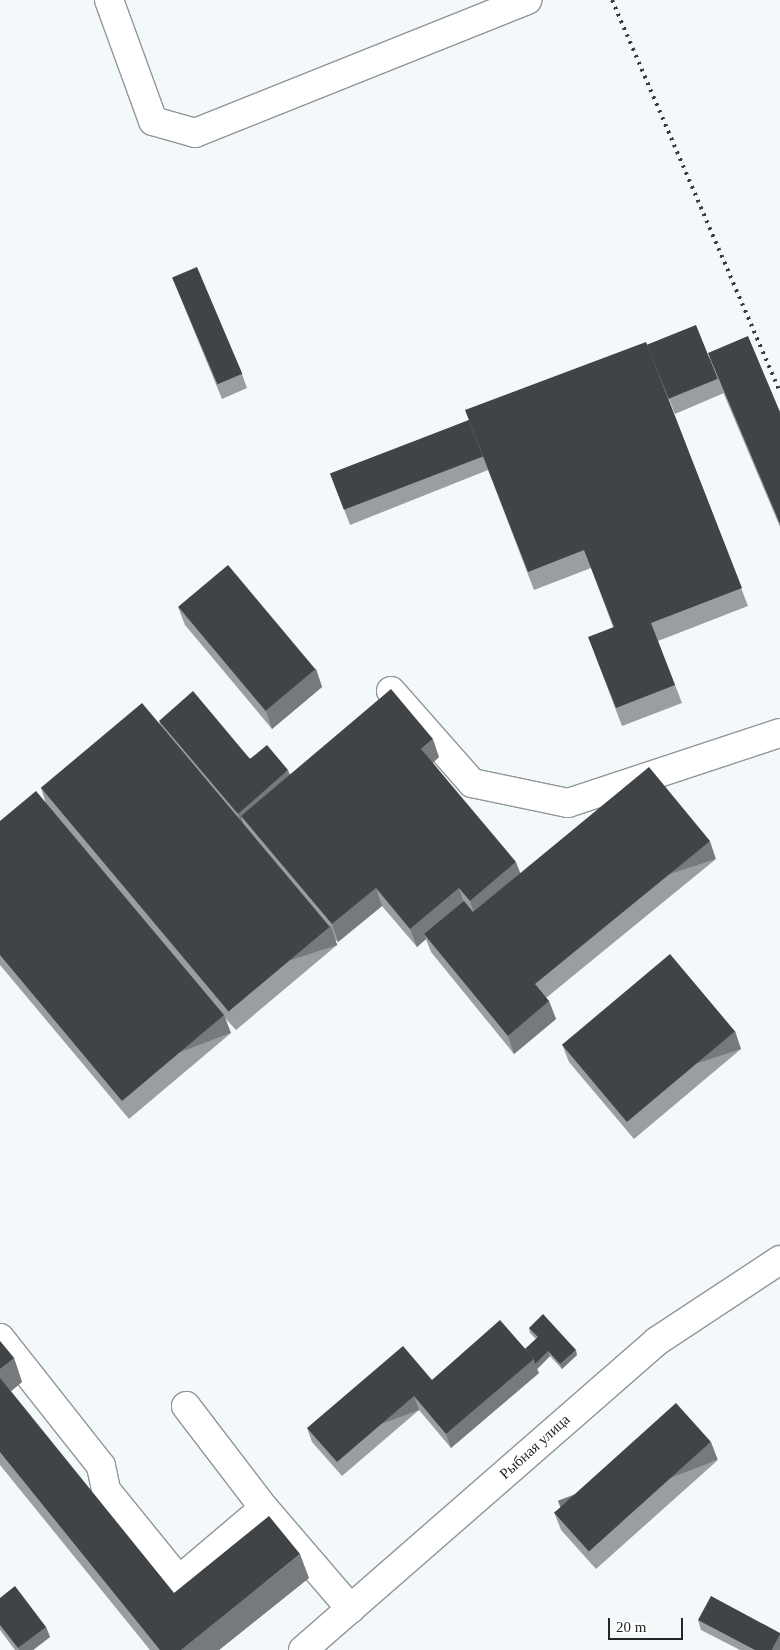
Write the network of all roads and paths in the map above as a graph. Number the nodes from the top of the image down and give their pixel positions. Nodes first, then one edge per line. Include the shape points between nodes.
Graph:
1 (109, 0) edge
2 (527, 0) edge
3 (390, 690) edge
4 (780, 733) edge
5 (780, 1260) edge
6 (0, 1338) edge
7 (186, 1406) dead end
8 (264, 1508) junction
9 (351, 1609) junction
10 (304, 1650) edge

1 - 2 street via 153,121 195,132
3 - 4 street via 472,783 568,803
5 - 9 street, Рыбная улица via 657,1341
6 - 8 street via 101,1466 106,1490 179,1580
7 - 8 street
8 - 9 street
9 - 10 street, Рыбная улица

